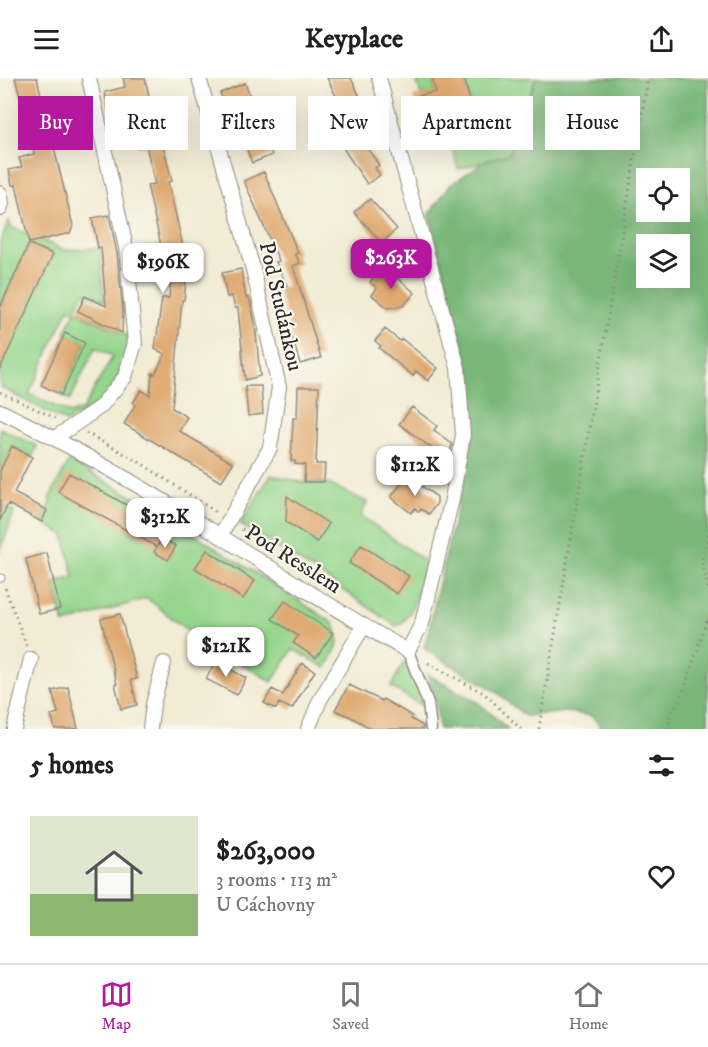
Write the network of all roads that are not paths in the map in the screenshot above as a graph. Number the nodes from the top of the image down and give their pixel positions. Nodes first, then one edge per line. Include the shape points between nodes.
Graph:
1 (89, 78) edge
2 (199, 78) edge
3 (379, 78) edge
4 (0, 192) edge
5 (0, 210) edge
6 (0, 411) edge
7 (55, 438) junction
8 (220, 536) junction
9 (363, 627) junction
10 (408, 651) junction
11 (31, 659) road end
12 (164, 663) dead end
13 (14, 729) edge
14 (150, 729) edge
15 (308, 729) edge
16 (430, 729) edge

1 - 7 street via 126,248 135,343 125,377 100,407
2 - 8 street, Pod Studánkou via 253,269 279,387 270,448
3 - 10 street via 458,368 463,435 422,622
4 - 5 street
6 - 7 street, Pod Resslem
7 - 8 street, Pod Resslem
8 - 9 street, Pod Resslem
9 - 10 street, Pod Resslem
9 - 15 street via 320,700
10 - 16 street via 428,703
11 - 13 street
12 - 14 street

